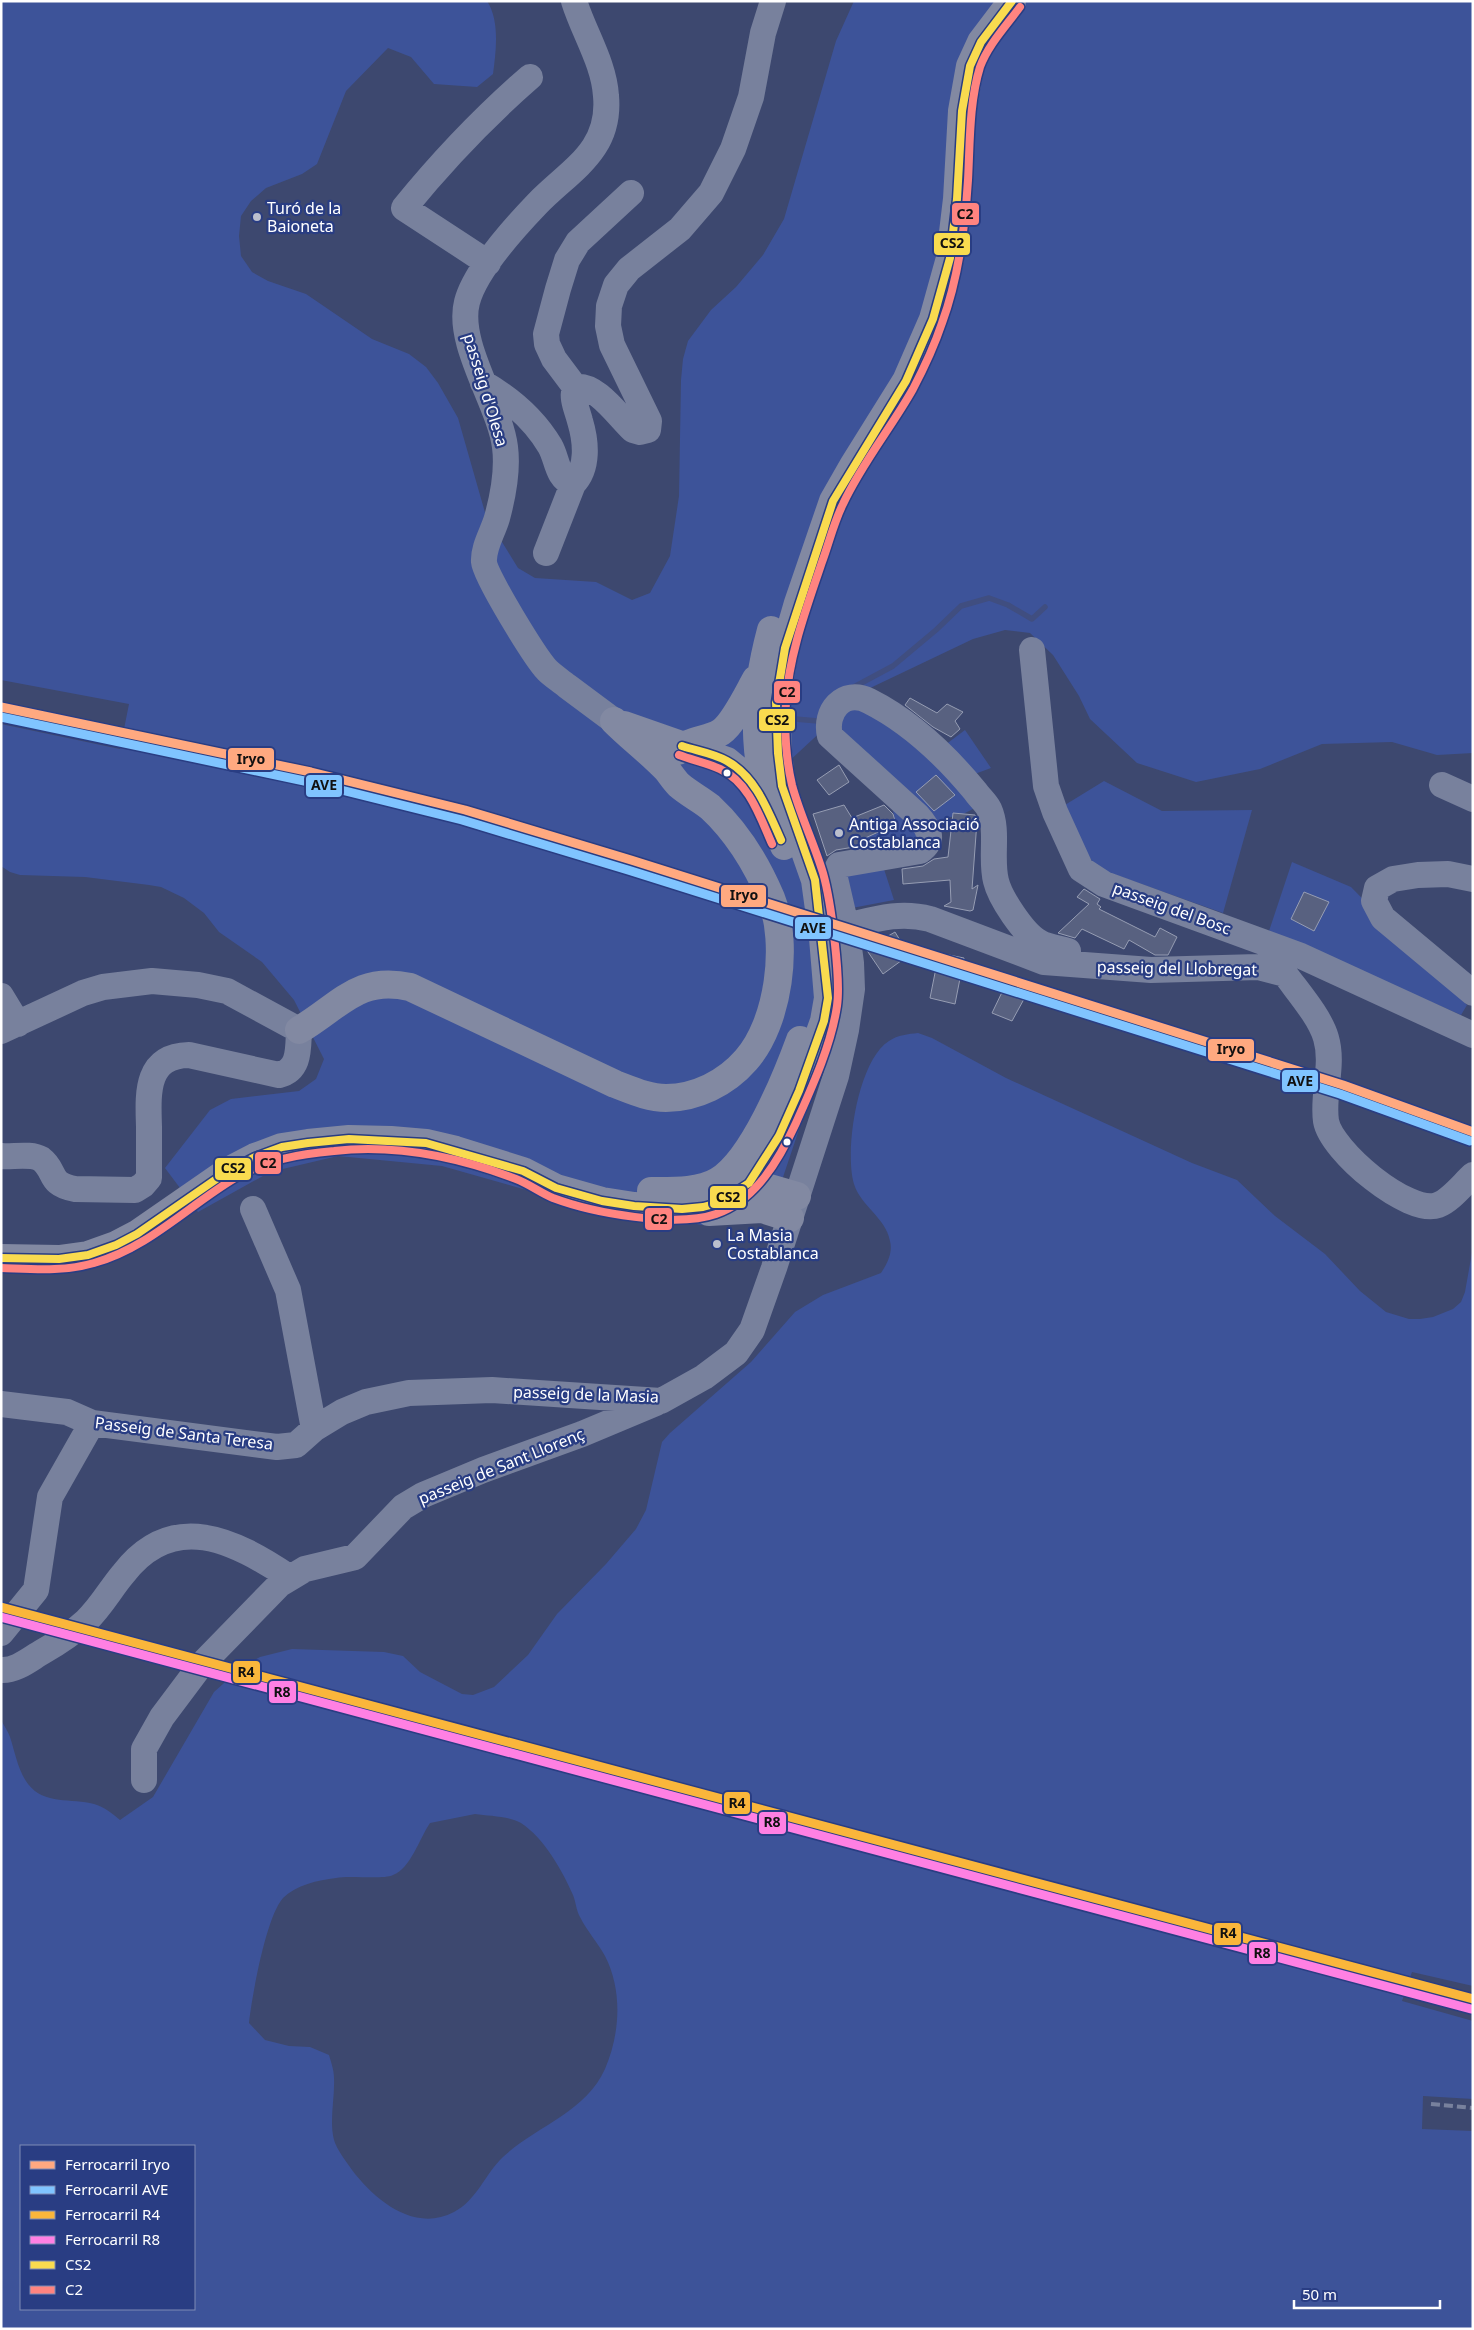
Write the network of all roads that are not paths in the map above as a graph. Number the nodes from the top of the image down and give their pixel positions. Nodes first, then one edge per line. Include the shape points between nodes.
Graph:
1 (574, 1) edge
2 (773, 1) edge
3 (1012, 1) edge
4 (530, 77) dead end
5 (631, 193) dead end
6 (488, 263) junction
7 (482, 382) junction
8 (575, 387) junction
9 (573, 484) junction
10 (833, 501) junction
11 (546, 554) dead end
12 (1032, 650) dead end
13 (761, 670) junction
14 (776, 702) junction
15 (614, 722) junction
16 (721, 732) junction
17 (757, 744) junction
18 (682, 746) junction
19 (727, 761) junction
20 (667, 770) junction
21 (1442, 785) dead end
22 (775, 796) junction
23 (1473, 800) edge
24 (1473, 879) edge
25 (846, 926) junction
26 (826, 964) junction
27 (1293, 965) junction
28 (1128, 969) junction
29 (1473, 993) edge
30 (1, 996) edge
31 (10, 1027) edge
32 (299, 1030) junction
33 (1473, 1035) edge
34 (768, 1114) junction
35 (1, 1156) edge
36 (523, 1171) junction
37 (1473, 1175) edge
38 (749, 1183) junction
39 (699, 1187) junction
40 (793, 1207) junction
41 (253, 1209) dead end
42 (682, 1209) junction
43 (762, 1209) junction
44 (1, 1258) edge
45 (661, 1401) junction
46 (1, 1404) edge
47 (92, 1423) junction
48 (314, 1429) junction
49 (289, 1577) junction
50 (1, 1633) edge
51 (1, 1670) edge
52 (144, 1780) dead end

1 - 6 street, passeig d'Olesa via 604,80 604,130 586,159 537,204
2 - 8 street via 750,98 733,149 711,193 680,229 629,269 616,285 609,306 608,326 612,345 650,421 648,430 633,430 593,389 584,385
3 - 10 main road via 981,42 970,66 962,111 950,258 933,319 906,381
4 - 6 street via 488,114 404,208
5 - 8 street via 578,242 567,260 558,289 546,334 547,344
6 - 7 street, passeig d'Olesa via 472,289 465,317
7 - 9 street via 502,394 527,417 550,446 559,472
7 - 15 street, passeig d'Olesa via 497,414 505,448 504,489 486,546 484,563 493,586 547,670
8 - 9 street via 572,395 581,424 584,463 580,478
9 - 11 street
10 - 13 main road via 809,533 772,625
10 - 14 main road via 791,628
12 - 27 street, passeig del Bosc via 1046,786 1082,869 1104,884
13 - 16 main road via 741,706
13 - 17 main road
14 - 17 main road via 764,735
14 - 22 main road via 778,753
15 - 18 main road
15 - 20 main road
16 - 17 main road
16 - 18 main road
17 - 19 main road
17 - 22 main road via 761,779
18 - 19 main road
18 - 20 main road
19 - 22 main road
20 - 32 main road via 679,785 708,806 733,832 762,881 778,919 781,956 776,991 757,1042 747,1059 732,1074 694,1094 664,1098 643,1095 410,987 387,983 362,988
21 - 23 street
22 - 26 main road via 815,880
24 - 29 street via 1448,874 1392,879 1377,888 1374,901 1383,918
25 - 28 street, passeig del Llobregat via 898,914 914,915 1044,962
25 - 28 street via 834,874 839,865 920,851 929,840 927,826 917,815 830,736 830,714 836,706 850,698 862,698 926,740 988,808 992,821 995,880 1027,934 1051,947
25 - 40 street via 852,989 846,1030 836,1076
26 - 34 main road via 798,1044
26 - 38 main road via 828,998 814,1054 779,1136
27 - 28 street, passeig del Llobregat
27 - 33 street, passeig del Bosc
27 - 37 street via 1326,1037 1326,1122 1342,1151 1373,1179 1424,1206 1438,1205
30 - 31 street
31 - 32 street via 90,991 152,981 227,990
32 - 35 street via 294,1066 289,1072 279,1075 189,1055 165,1060 157,1069 148,1095 149,1178 135,1190 65,1187 58,1185 42,1160
34 - 38 main road via 750,1168
34 - 39 main road via 746,1155 732,1172 717,1182
36 - 39 main road via 621,1190 650,1192
36 - 42 main road via 556,1188 602,1201
36 - 44 main road via 426,1143 349,1139 308,1142 255,1157 228,1171 116,1245 88,1255 58,1259
38 - 39 main road
38 - 40 main road
38 - 42 main road via 718,1203
38 - 43 main road via 755,1202
40 - 43 main road
40 - 45 street, passeig de la Masia via 752,1330 736,1353 704,1377
41 - 48 street via 288,1290
42 - 43 main road via 716,1212
45 - 48 street, passeig de la Masia via 492,1390 409,1393 366,1402
45 - 49 street, passeig de Sant Llorenç via 423,1496 403,1507 355,1558 305,1569
46 - 47 street, Passeig de Santa Teresa via 67,1412
47 - 48 street, Passeig de Santa Teresa via 277,1446 296,1445
47 - 50 street via 50,1498 36,1590
49 - 51 street via 225,1542 198,1535 162,1541 149,1548 124,1572 86,1620 62,1640 14,1669
49 - 52 street, passeig de Sant Llorenç via 201,1665 167,1710 144,1749

